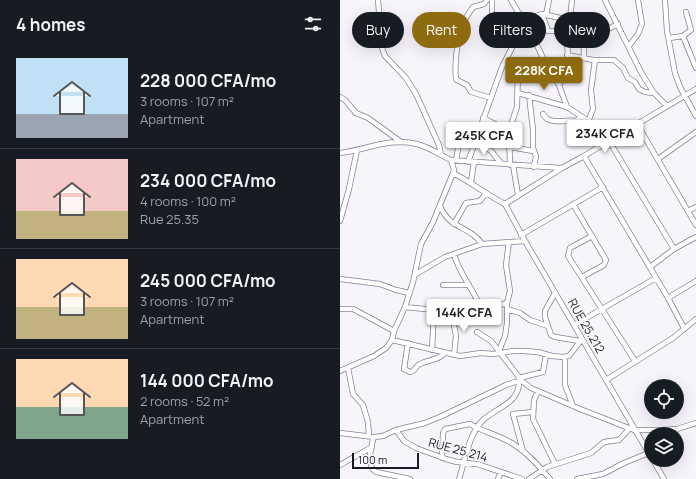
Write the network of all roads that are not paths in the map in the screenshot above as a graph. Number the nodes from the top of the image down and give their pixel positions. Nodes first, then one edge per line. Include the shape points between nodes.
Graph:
1 (378, 0) edge
2 (486, 0) edge
3 (492, 0) edge
4 (512, 0) edge
5 (549, 0) edge
6 (572, 0) edge
7 (605, 0) edge
8 (638, 0) edge
9 (665, 0) edge
10 (492, 12) edge
11 (520, 12) edge
12 (545, 12) edge
13 (686, 12) dead end
14 (546, 14) edge
15 (546, 22) edge
16 (618, 24) junction
17 (683, 36) junction
18 (669, 38) junction
19 (629, 46) junction
20 (512, 48) edge
21 (538, 48) edge
22 (567, 55) junction
23 (584, 57) junction
24 (595, 60) junction
25 (505, 61) junction
26 (696, 68) edge
27 (559, 85) junction
28 (696, 89) edge
29 (518, 93) junction
30 (654, 93) junction
31 (529, 95) junction
32 (685, 96) junction
33 (340, 97) edge
34 (490, 98) junction
35 (667, 106) junction
36 (567, 107) junction
37 (543, 114) dead end
38 (696, 116) edge
39 (581, 117) junction
40 (483, 118) junction
41 (588, 122) junction
42 (637, 124) junction
43 (509, 132) junction
44 (696, 132) edge
45 (476, 139) junction
46 (401, 142) junction
47 (609, 142) junction
48 (509, 148) junction
49 (357, 150) junction
50 (533, 151) junction
51 (340, 152) edge
52 (441, 156) junction
53 (584, 156) junction
54 (658, 159) junction
55 (453, 160) junction
56 (468, 162) junction
57 (474, 162) junction
58 (501, 163) junction
59 (512, 165) junction
60 (534, 167) junction
61 (562, 168) junction
62 (453, 173) junction
63 (471, 182) junction
64 (603, 187) junction
65 (486, 193) junction
66 (518, 195) junction
67 (505, 204) junction
68 (573, 204) junction
69 (440, 206) junction
70 (696, 207) edge
71 (688, 211) junction
72 (340, 221) edge
73 (454, 224) junction
74 (696, 225) edge
75 (521, 235) junction
76 (592, 236) junction
77 (696, 237) edge
78 (525, 241) junction
79 (509, 242) junction
80 (482, 244) junction
81 (674, 249) junction
82 (454, 254) junction
83 (650, 267) junction
84 (416, 274) junction
85 (582, 277) junction
86 (656, 278) junction
87 (340, 279) edge
88 (696, 281) edge
89 (469, 284) junction
90 (443, 285) dead end
91 (555, 292) junction
92 (409, 293) junction
93 (668, 298) junction
94 (507, 306) junction
95 (405, 307) junction
96 (340, 309) edge
97 (481, 309) junction
98 (602, 309) junction
99 (434, 310) junction
100 (451, 310) junction
101 (696, 319) edge
102 (574, 325) junction
103 (548, 326) junction
104 (684, 328) junction
105 (394, 331) junction
106 (477, 332) dead end
107 (392, 340) junction
108 (581, 340) junction
109 (408, 344) junction
110 (432, 350) junction
111 (500, 352) junction
112 (445, 354) junction
113 (546, 355) junction
114 (454, 356) junction
115 (565, 357) junction
116 (635, 361) junction
117 (348, 368) junction
118 (340, 371) edge
119 (520, 380) junction
120 (606, 380) junction
121 (538, 391) junction
122 (573, 406) junction
123 (533, 412) junction
124 (696, 424) edge
125 (684, 427) edge
126 (477, 429) junction
127 (632, 429) junction
128 (644, 429) edge
129 (396, 430) junction
130 (340, 433) edge
131 (371, 437) junction
132 (372, 446) junction
133 (644, 446) edge
134 (523, 451) junction
135 (644, 456) edge
136 (442, 458) junction
137 (464, 462) junction
138 (340, 464) edge
139 (555, 464) junction
140 (657, 467) edge
141 (542, 470) junction
142 (501, 472) junction
143 (603, 477) edge
144 (518, 478) edge
145 (410, 479) edge
146 (459, 479) edge
147 (498, 479) edge
148 (529, 479) edge
149 (550, 479) edge
150 (577, 479) edge
151 (664, 479) edge

1 - 52 street via 385,56 406,78 416,94 439,145
2 - 34 street via 484,4 473,7 461,27 456,76 457,80 467,85 471,92
3 - 10 street
4 - 11 street
5 - 12 street
6 - 14 street via 570,19
7 - 16 street
8 - 19 street via 642,24
9 - 18 street
13 - 17 street via 691,31
15 - 22 street via 548,30 565,34
16 - 19 street
16 - 23 street via 600,33 587,33 584,39
17 - 18 street
17 - 26 street
18 - 32 street via 675,73
19 - 30 street
20 - 25 street
21 - 27 street
22 - 23 street
22 - 27 street via 565,75
23 - 24 street
24 - 30 street via 614,60 639,88
24 - 41 street via 591,90 593,109
25 - 29 street via 518,67
25 - 34 street
27 - 36 street
28 - 32 street
29 - 31 street
29 - 43 street via 517,107
30 - 35 street
31 - 36 street
31 - 50 street
32 - 35 street
32 - 38 street
33 - 46 street via 356,113 368,118
34 - 40 street
35 - 42 street
36 - 39 street
37 - 39 street via 547,119 556,122 576,121
39 - 41 street
40 - 43 street
40 - 45 street
41 - 47 street via 596,126
42 - 47 street
42 - 54 street
43 - 48 street
44 - 54 street
45 - 55 street via 461,131
45 - 56 street
45 - 58 street
46 - 49 street via 378,144
46 - 52 street via 418,144
47 - 53 street
47 - 81 street
48 - 50 street
48 - 59 street
49 - 51 street
49 - 72 street via 350,188
50 - 60 street via 536,156
52 - 55 street
53 - 61 street
53 - 64 street
54 - 71 street
55 - 56 street
55 - 62 street
56 - 57 street
57 - 58 street
57 - 63 street
58 - 59 street
59 - 60 street
59 - 66 street
60 - 61 street
61 - 66 street
62 - 63 street
62 - 69 street
63 - 65 street
64 - 68 street
64 - 83 street
65 - 67 street
65 - 73 street via 480,201 466,203
66 - 67 street
67 - 75 street, RUE 25.212
68 - 75 street
68 - 76 street
69 - 73 street via 444,215
69 - 84 street via 420,244
70 - 71 street
71 - 74 street
73 - 80 street via 476,235
75 - 78 street, RUE 25.212
76 - 85 street via 606,262
76 - 85 street via 570,248 568,252 569,258
77 - 81 street
78 - 79 street
78 - 91 street, RUE 25.212
79 - 80 street
79 - 94 street via 506,265 510,291
80 - 82 street
81 - 83 street
82 - 84 street
82 - 89 street
83 - 86 street
84 - 92 street
85 - 98 street
86 - 93 street
86 - 98 street
87 - 92 street via 380,284
88 - 93 street
89 - 90 street
89 - 97 street
91 - 102 street, RUE 25.212
91 - 103 street via 545,311
92 - 95 street
93 - 104 street
94 - 97 street
94 - 103 street via 530,320
94 - 111 street via 507,323
95 - 99 street
95 - 105 street
96 - 105 street via 353,309
97 - 100 street via 469,307
98 - 102 street
98 - 116 street
99 - 100 street
99 - 110 street
100 - 114 street via 456,336
101 - 104 street
102 - 108 street, RUE 25.212
103 - 108 street via 553,337
104 - 116 street via 661,346
105 - 107 street
106 - 111 street via 491,341
107 - 109 street
107 - 117 street via 380,352
108 - 115 street via 572,353
108 - 120 street, RUE 25.212
109 - 110 street
109 - 112 street via 404,368 408,371 412,372 420,364
110 - 112 street
111 - 113 street via 533,352
111 - 114 street
111 - 119 street
112 - 114 street
113 - 115 street
113 - 119 street via 543,372
115 - 122 street via 565,385
116 - 120 street
117 - 118 street
117 - 131 street via 353,394 363,405
119 - 121 street
119 - 126 street via 518,391 511,400 484,419
119 - 129 street via 424,423
120 - 127 street, RUE 25.212
121 - 122 street
121 - 123 street
122 - 127 street
123 - 134 street via 513,414
123 - 139 street via 534,421
124 - 125 street
126 - 134 street via 499,436
126 - 136 street via 469,424 445,429
126 - 137 street
127 - 128 street
127 - 133 street, RUE 25.212
127 - 139 street via 619,440 604,442 590,453
129 - 131 street via 383,436
129 - 136 street, RUE 25.214 via 406,444
130 - 131 street
131 - 132 street
132 - 138 street
132 - 145 street via 370,462 374,471
134 - 141 street
135 - 143 street via 624,463
136 - 137 street, RUE 25.214
137 - 142 street, RUE 25.214
137 - 146 street
139 - 141 street
140 - 151 street
141 - 148 street
141 - 149 street
142 - 144 street, RUE 25.214
142 - 147 street
143 - 150 street

